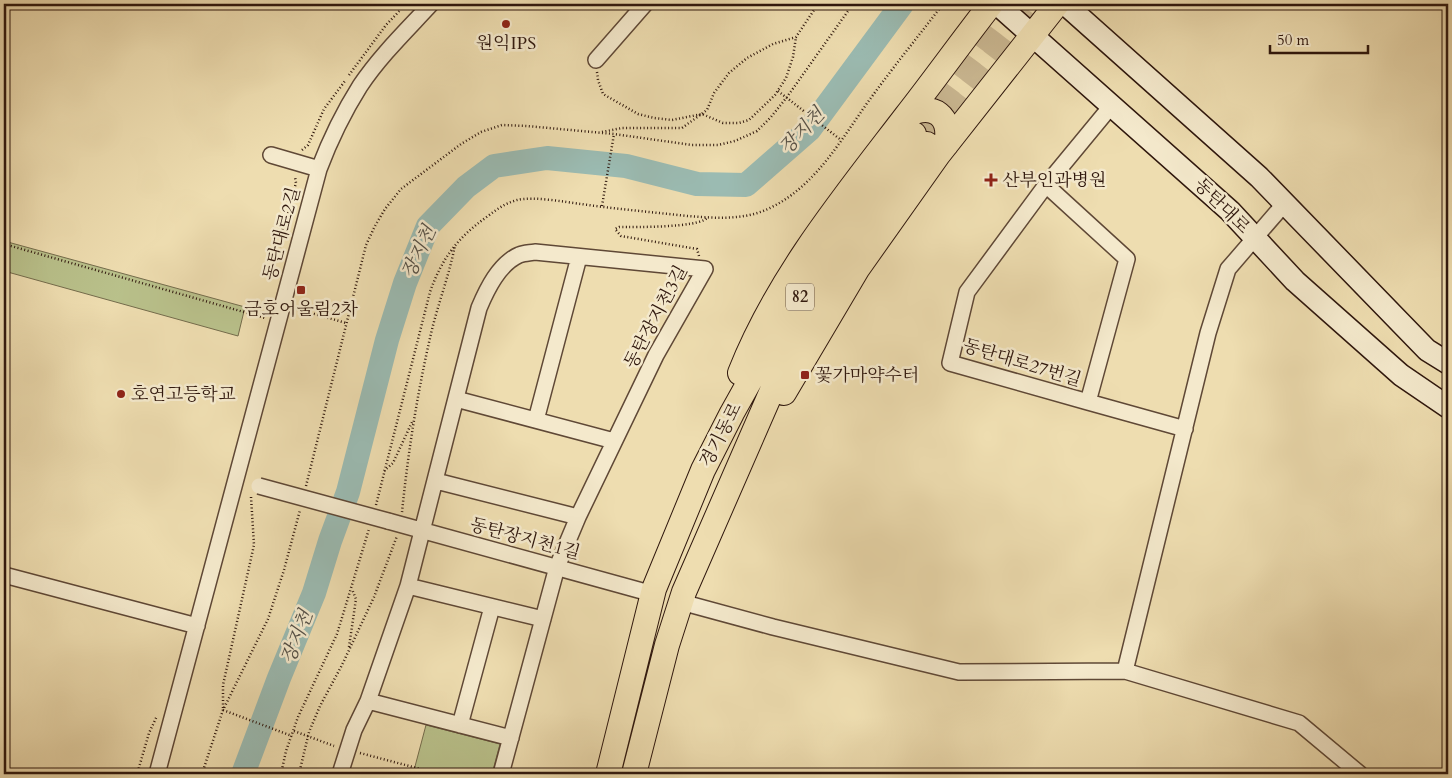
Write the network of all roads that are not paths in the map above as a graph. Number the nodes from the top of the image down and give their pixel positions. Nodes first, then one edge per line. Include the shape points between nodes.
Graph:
1 (431, 4) edge
2 (645, 4) edge
3 (991, 4) edge
4 (998, 4) edge
5 (1058, 4) edge
6 (1065, 4) edge
7 (1033, 35) junction
8 (596, 60) road end
9 (1112, 105) junction
10 (923, 134) junction
11 (271, 155) dead end
12 (318, 169) junction
13 (1046, 185) junction
14 (1284, 203) junction
15 (1254, 238) junction
16 (579, 257) junction
17 (1448, 363) edge
18 (456, 399) junction
19 (1088, 402) junction
20 (1448, 407) edge
21 (536, 420) junction
22 (1185, 429) junction
23 (614, 441) junction
24 (236, 479) junction
25 (436, 481) junction
26 (578, 517) junction
27 (423, 531) junction
28 (557, 568) junction
29 (4, 575) edge
30 (408, 586) junction
31 (653, 594) junction
32 (681, 602) junction
33 (492, 606) junction
34 (543, 619) junction
35 (196, 626) junction
36 (1125, 671) junction
37 (368, 701) junction
38 (460, 725) junction
39 (511, 738) junction
40 (157, 774) edge
41 (340, 774) edge
42 (502, 774) edge
43 (608, 774) edge
44 (634, 774) edge
45 (1360, 774) edge

1 - 12 street, 동탄대로2길 via 394,43 362,84 332,136
2 - 8 street
3 - 10 main road
4 - 7 main road, 동탄대로
5 - 7 main road
6 - 14 main road
7 - 9 main road, 동탄대로
7 - 10 main road
9 - 13 street, 동탄대로27번길
9 - 15 main road, 동탄대로 via 1230,210
10 - 31 main road, 경기동로 via 868,164 815,236 772,305 752,344
10 - 32 main road, 경기동로 via 858,268 792,382 749,441
11 - 12 street
12 - 24 street, 동탄대로2길
13 - 19 street, 동탄대로27번길 via 1127,259
13 - 19 street, 동탄대로27번길 via 967,292 950,363
14 - 15 street
14 - 17 main road via 1427,350
15 - 20 main road, 동탄대로 via 1295,280 1401,375
15 - 22 street via 1228,269 1208,333
16 - 18 street, 동탄장지천3길 via 535,252 519,255 502,268 488,287 479,308
16 - 21 street
16 - 23 street, 동탄장지천3길 via 705,268 656,355
18 - 21 street
18 - 25 street, 동탄장지천3길
19 - 22 street
21 - 23 street
22 - 36 street
23 - 26 street, 동탄장지천3길
24 - 27 street, 동탄장지천1길, bridge via 255,489
24 - 35 street, 동탄대로2길
25 - 26 street
25 - 27 street, 동탄장지천3길
26 - 28 street, 동탄장지천3길
27 - 28 street, 동탄장지천1길
27 - 30 street, 동탄장지천3길
28 - 31 street, 동탄장지천1길
28 - 34 street, 동탄장지천3길
29 - 35 street
30 - 33 street
30 - 37 street, 동탄장지천3길
31 - 43 main road, 경기동로
32 - 36 street via 959,672
32 - 44 main road, 경기동로 via 666,645
33 - 34 street
33 - 38 street
34 - 39 street, 동탄장지천3길
35 - 40 street, 동탄대로2길
36 - 45 street via 1299,723
37 - 38 street
37 - 41 street, 동탄장지천3길 via 354,730
38 - 39 street
39 - 42 street, 동탄장지천3길

